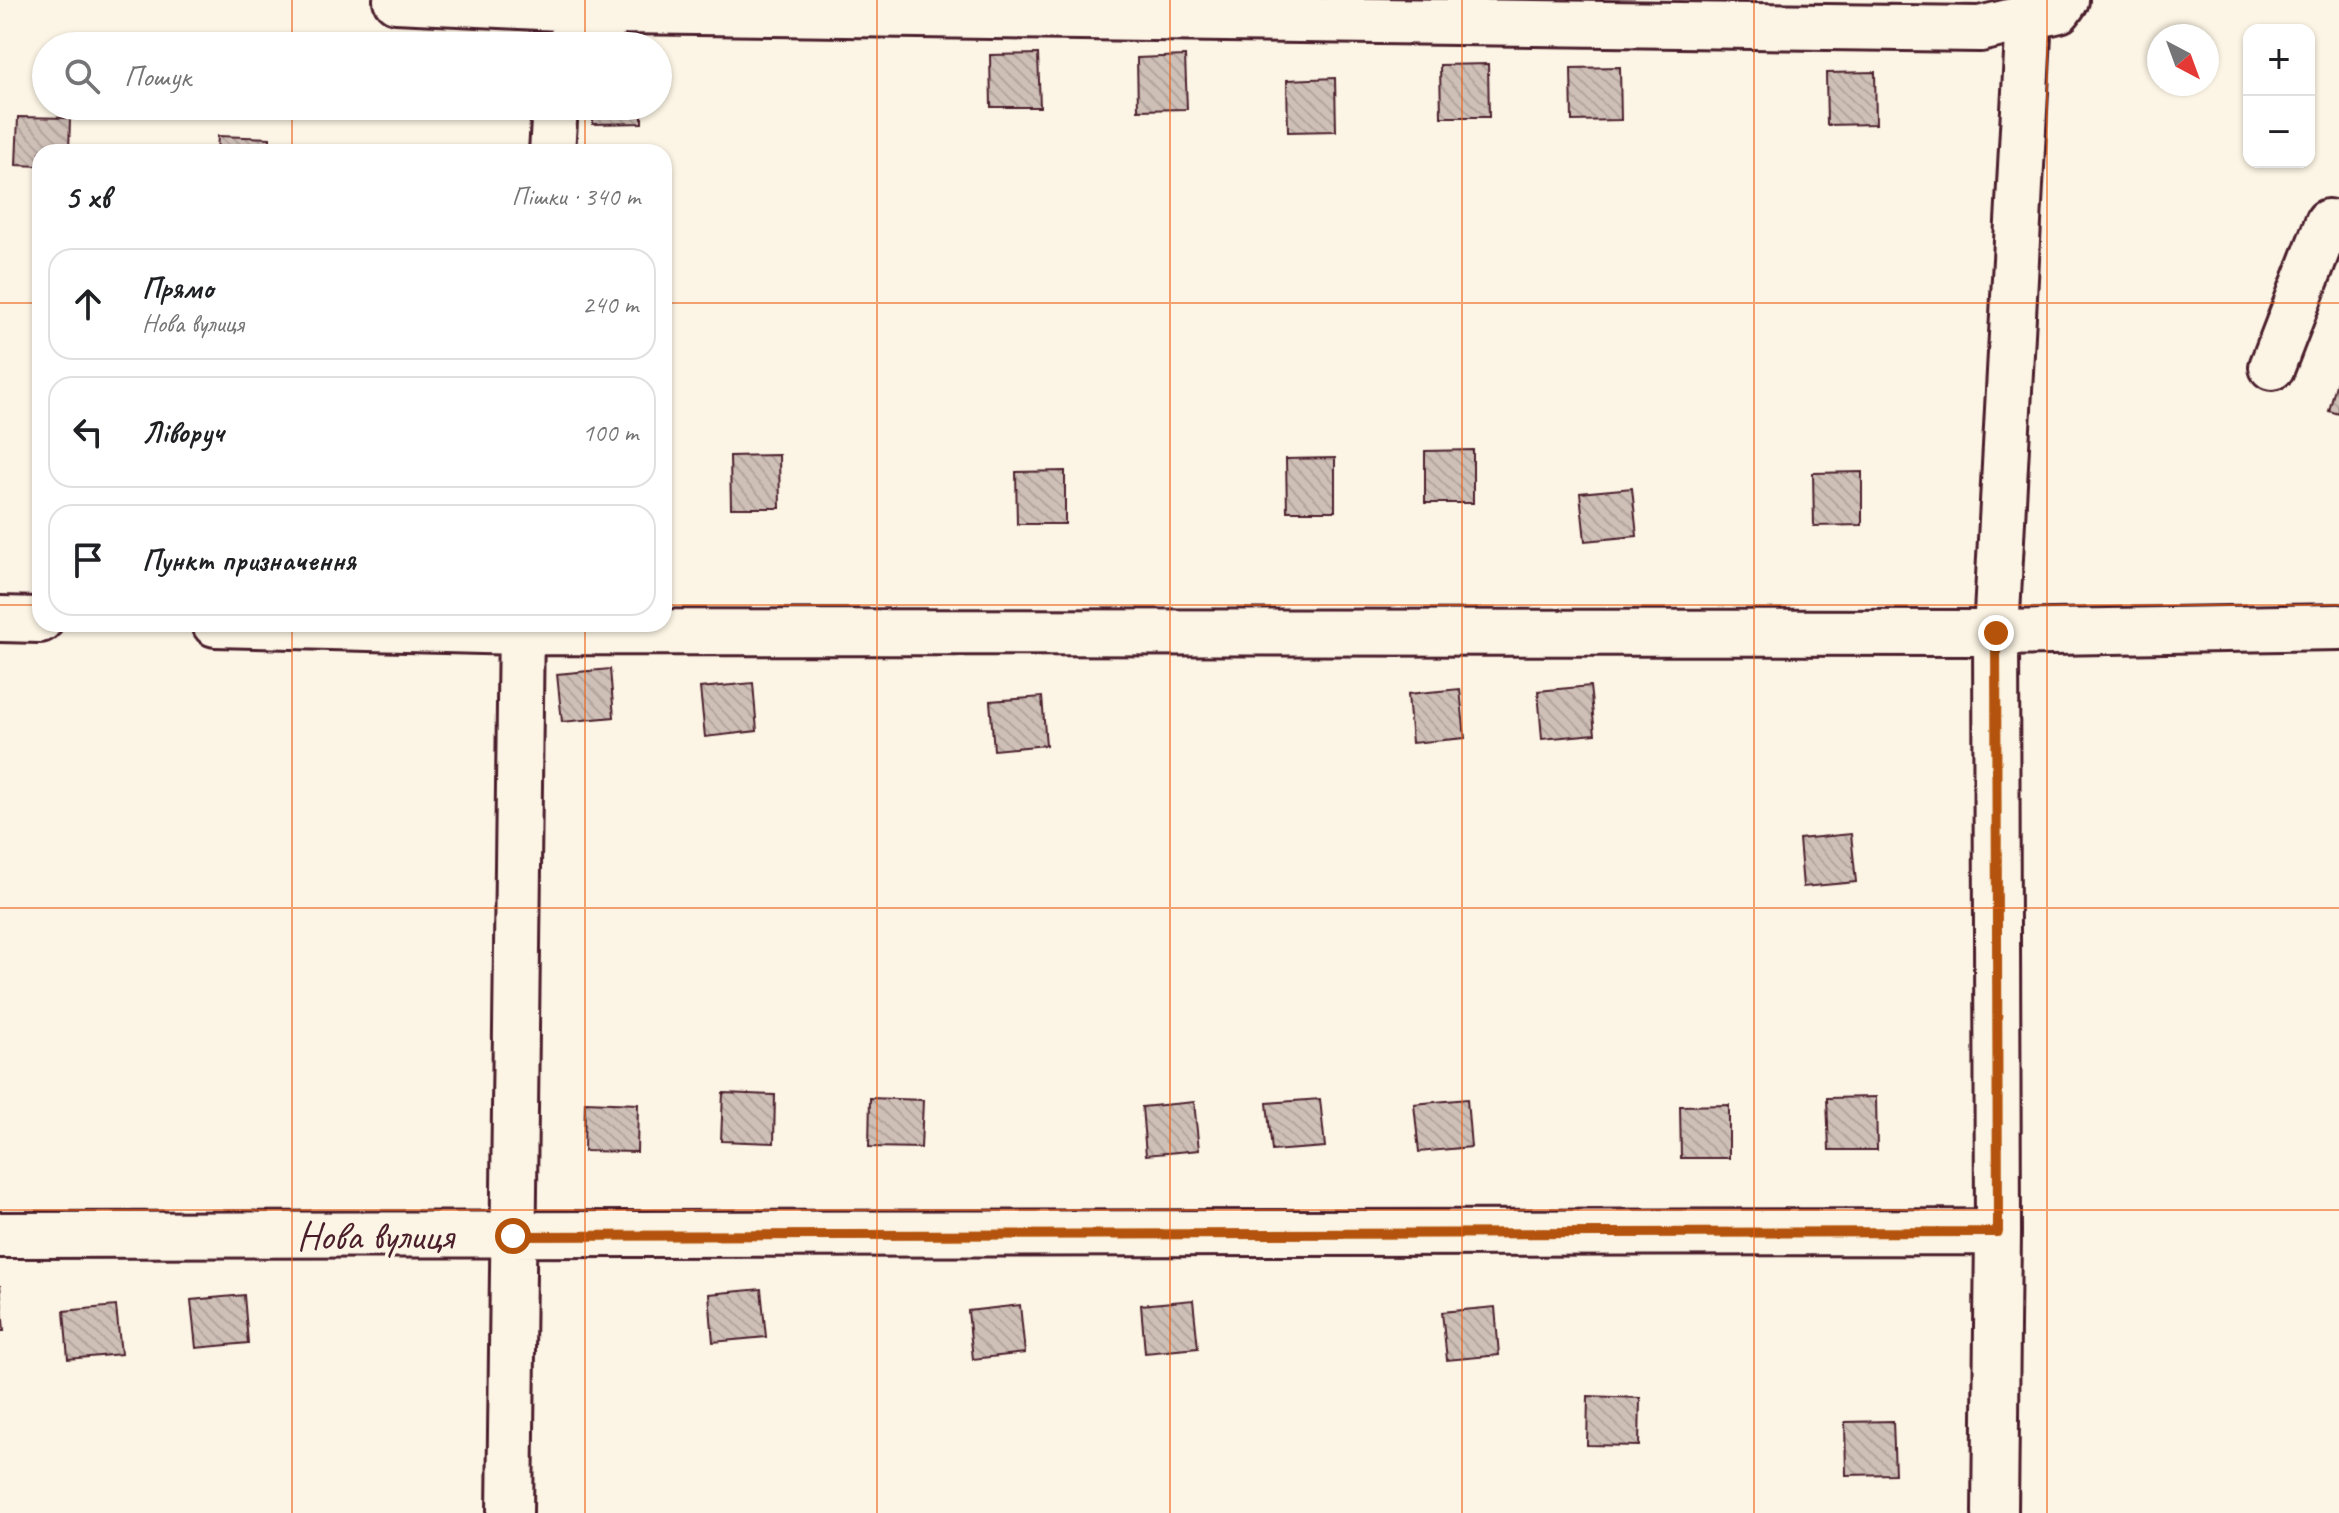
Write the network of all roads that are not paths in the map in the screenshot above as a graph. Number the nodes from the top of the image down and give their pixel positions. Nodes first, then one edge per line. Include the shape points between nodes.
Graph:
1 (396, 0) edge
2 (2048, 8) edge
3 (620, 11) junction
4 (588, 32) edge
5 (554, 120) edge
6 (553, 144) edge
7 (2339, 226) edge
8 (2272, 367) dead end
9 (0, 619) edge
10 (32, 620) edge
11 (2339, 627) edge
12 (672, 629) edge
13 (521, 632) edge
14 (1996, 633) junction
15 (1998, 1232) junction
16 (0, 1235) edge
17 (513, 1236) junction
18 (510, 1513) edge
19 (1995, 1513) edge

1 - 3 street
2 - 3 street via 1980,29
2 - 14 street
3 - 4 street
5 - 6 street
7 - 8 street via 2328,222
9 - 10 street
11 - 14 street
12 - 14 street
13 - 17 street
14 - 15 street
15 - 17 street, Нова вулиця
15 - 19 street
16 - 17 street, Нова вулиця
17 - 18 street

